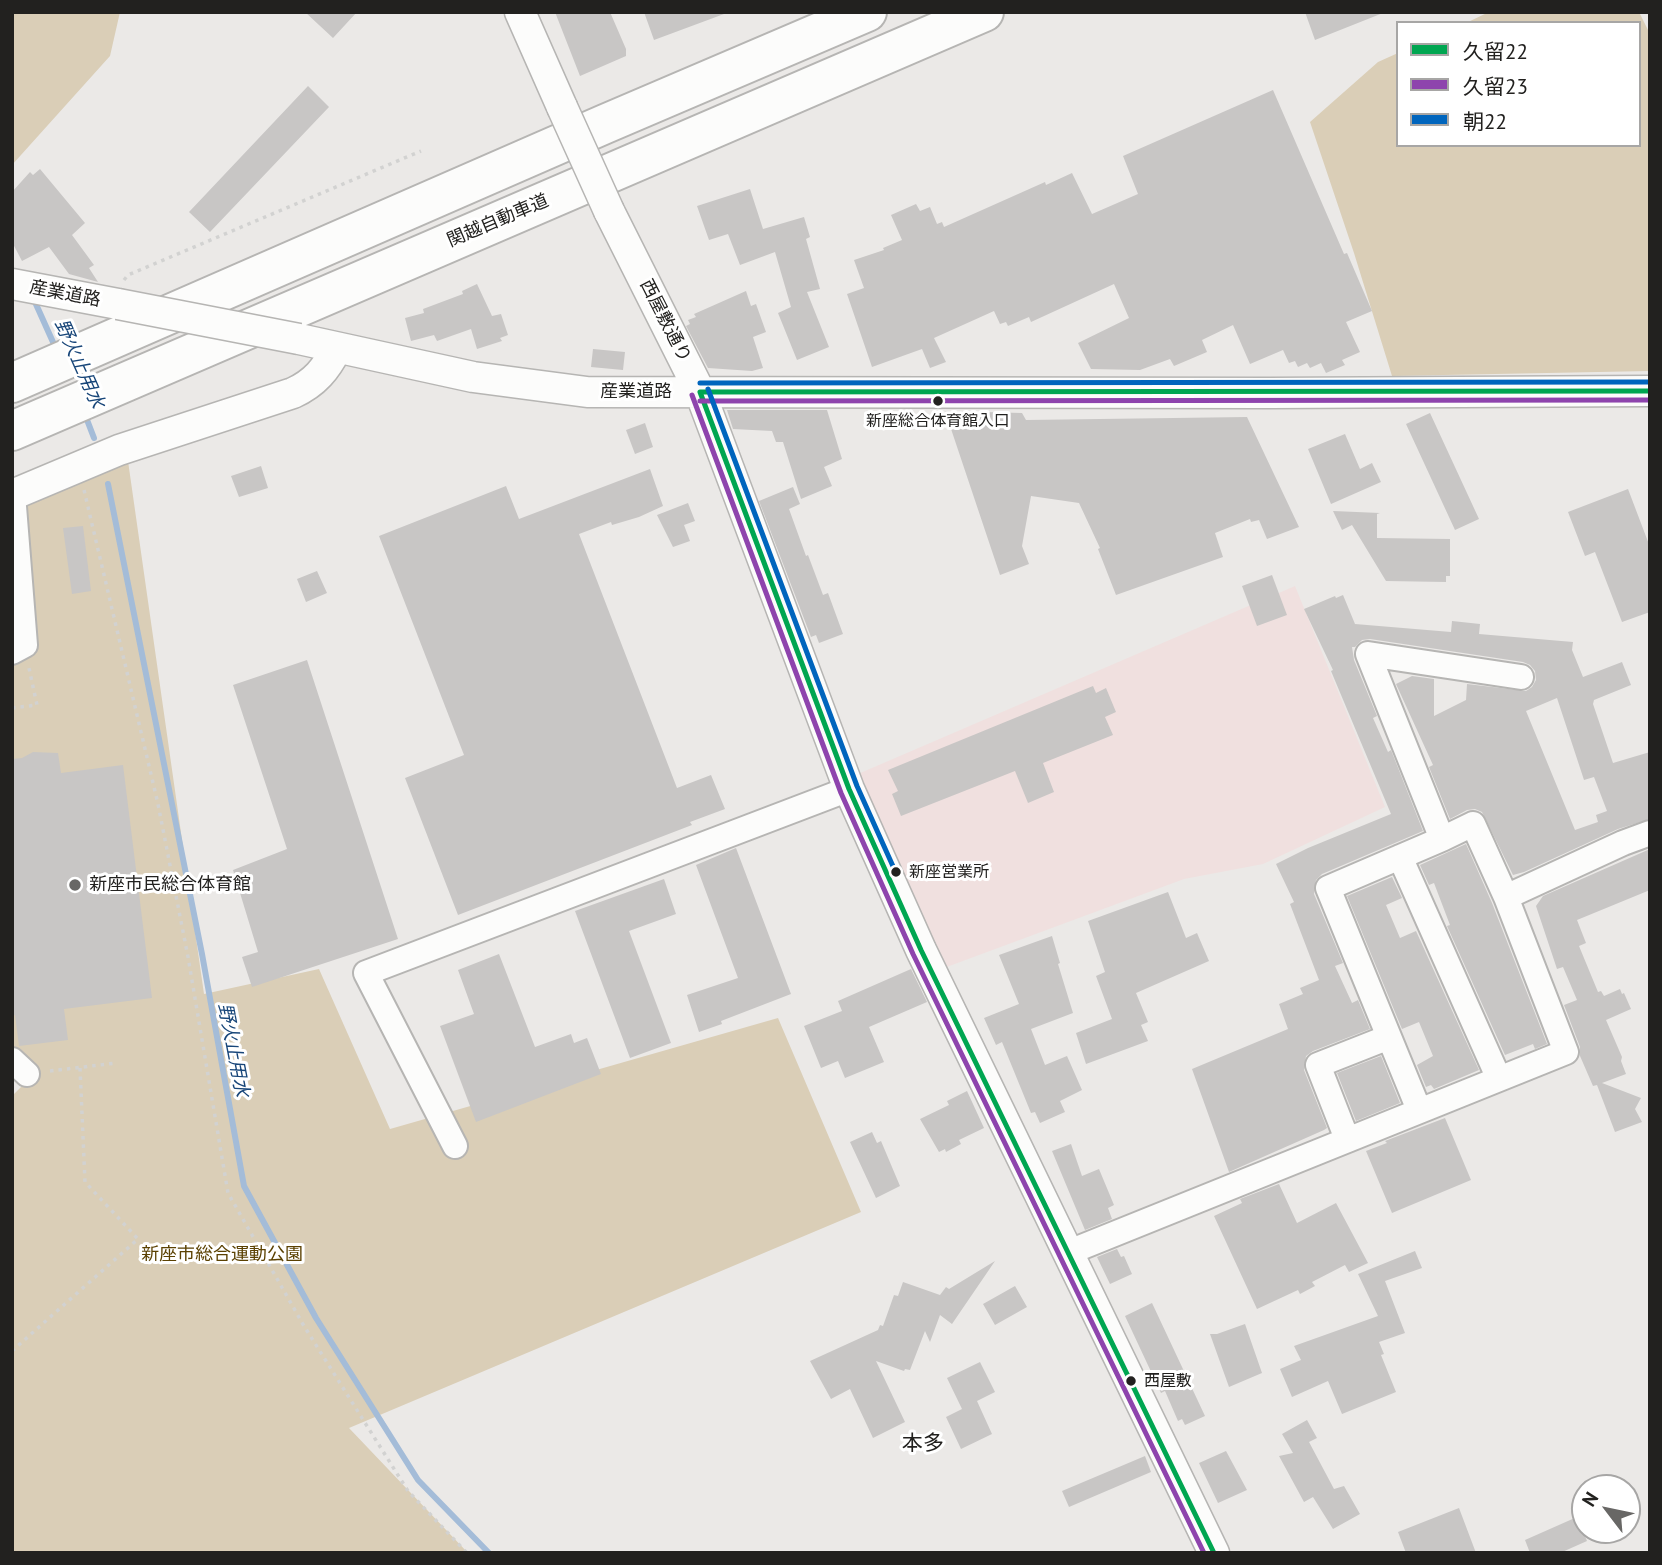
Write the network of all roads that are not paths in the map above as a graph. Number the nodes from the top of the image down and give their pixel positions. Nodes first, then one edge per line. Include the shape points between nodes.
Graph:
1 (520, 12) edge
2 (867, 12) edge
3 (984, 12) edge
4 (12, 284) edge
5 (337, 348) junction
6 (12, 383) edge
7 (1650, 391) edge
8 (700, 392) junction
9 (12, 431) edge
10 (12, 494) edge
11 (19, 648) edge
12 (1521, 677) dead end
13 (849, 789) junction
14 (1650, 833) edge
15 (1442, 839) junction
16 (1400, 857) junction
17 (1506, 897) junction
18 (1389, 1037) junction
19 (1499, 1079) junction
20 (1419, 1110) junction
21 (1347, 1139) junction
22 (455, 1146) dead end
23 (1067, 1253) junction
24 (1213, 1553) edge

1 - 8 street, 西屋敷通り, bridge via 609,211
2 - 6 highway
3 - 9 highway, 関越自動車道
4 - 5 street, 産業道路, bridge
5 - 8 street, 産業道路 via 520,385 587,392
5 - 10 street via 319,377 293,393 119,450
7 - 8 street, 産業道路
8 - 13 street, 西屋敷通り
10 - 11 street
12 - 15 street via 1368,654
13 - 22 street via 366,973
13 - 23 street, 西屋敷通り via 926,962
14 - 17 street
15 - 16 street
15 - 17 street via 1473,824
16 - 18 street via 1328,888
16 - 19 street
17 - 19 street via 1566,1052
18 - 20 street
18 - 21 street via 1318,1065
19 - 20 street
20 - 21 street
21 - 23 street
23 - 24 street, 西屋敷通り

